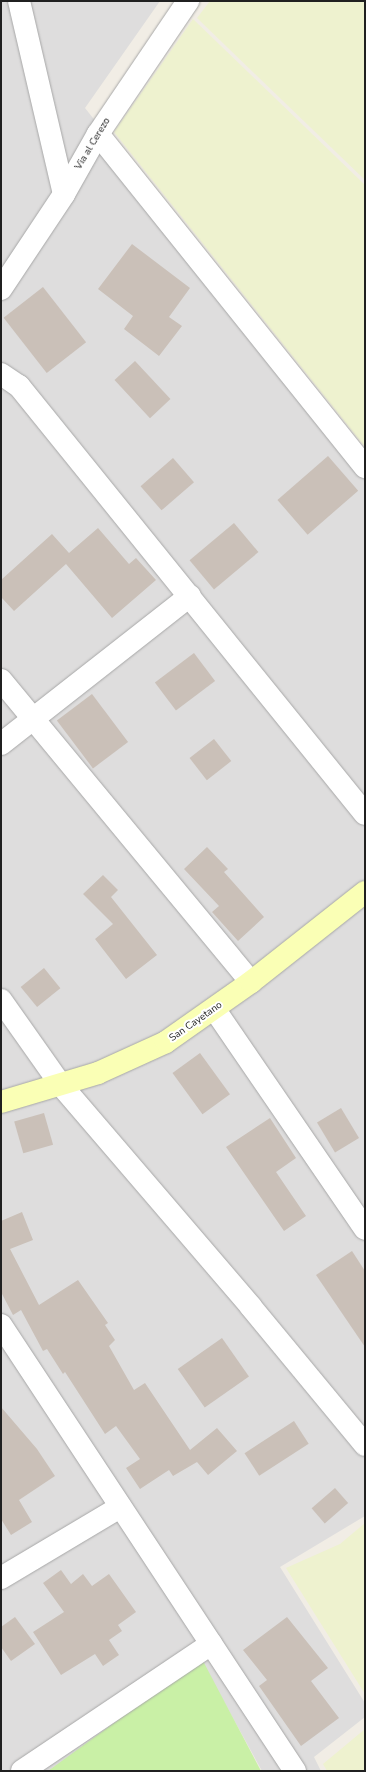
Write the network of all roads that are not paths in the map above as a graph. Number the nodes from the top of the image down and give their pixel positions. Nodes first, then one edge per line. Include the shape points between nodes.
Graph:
1 (18, 1) edge
2 (188, 1) edge
3 (98, 134) junction
4 (64, 194) junction
5 (1, 289) edge
6 (1, 374) edge
7 (365, 466) edge
8 (190, 596) junction
9 (1, 680) edge
10 (33, 718) junction
11 (1, 744) edge
12 (365, 814) edge
13 (365, 892) edge
14 (251, 982) junction
15 (1, 1000) edge
16 (215, 1010) junction
17 (61, 1085) junction
18 (1, 1102) edge
19 (365, 1229) edge
20 (1, 1325) edge
21 (365, 1445) edge
22 (120, 1507) junction
23 (1, 1578) edge
24 (211, 1644) junction
25 (22, 1771) edge
26 (295, 1771) edge

1 - 4 street
2 - 3 street, Via al Cerezo
3 - 4 street, Via al Cerezo
3 - 7 street
4 - 5 street, Via al Cerezo
6 - 8 street via 19,386
8 - 10 street
8 - 12 street
9 - 10 street
10 - 11 street
10 - 14 street
13 - 14 main road, San Cayetano
14 - 16 main road, San Cayetano
15 - 17 street
16 - 17 main road, San Cayetano via 166,1042 130,1060
16 - 19 street
17 - 18 main road, San Cayetano
17 - 21 street
20 - 22 street
22 - 23 street
22 - 24 street
24 - 25 street
24 - 26 street

